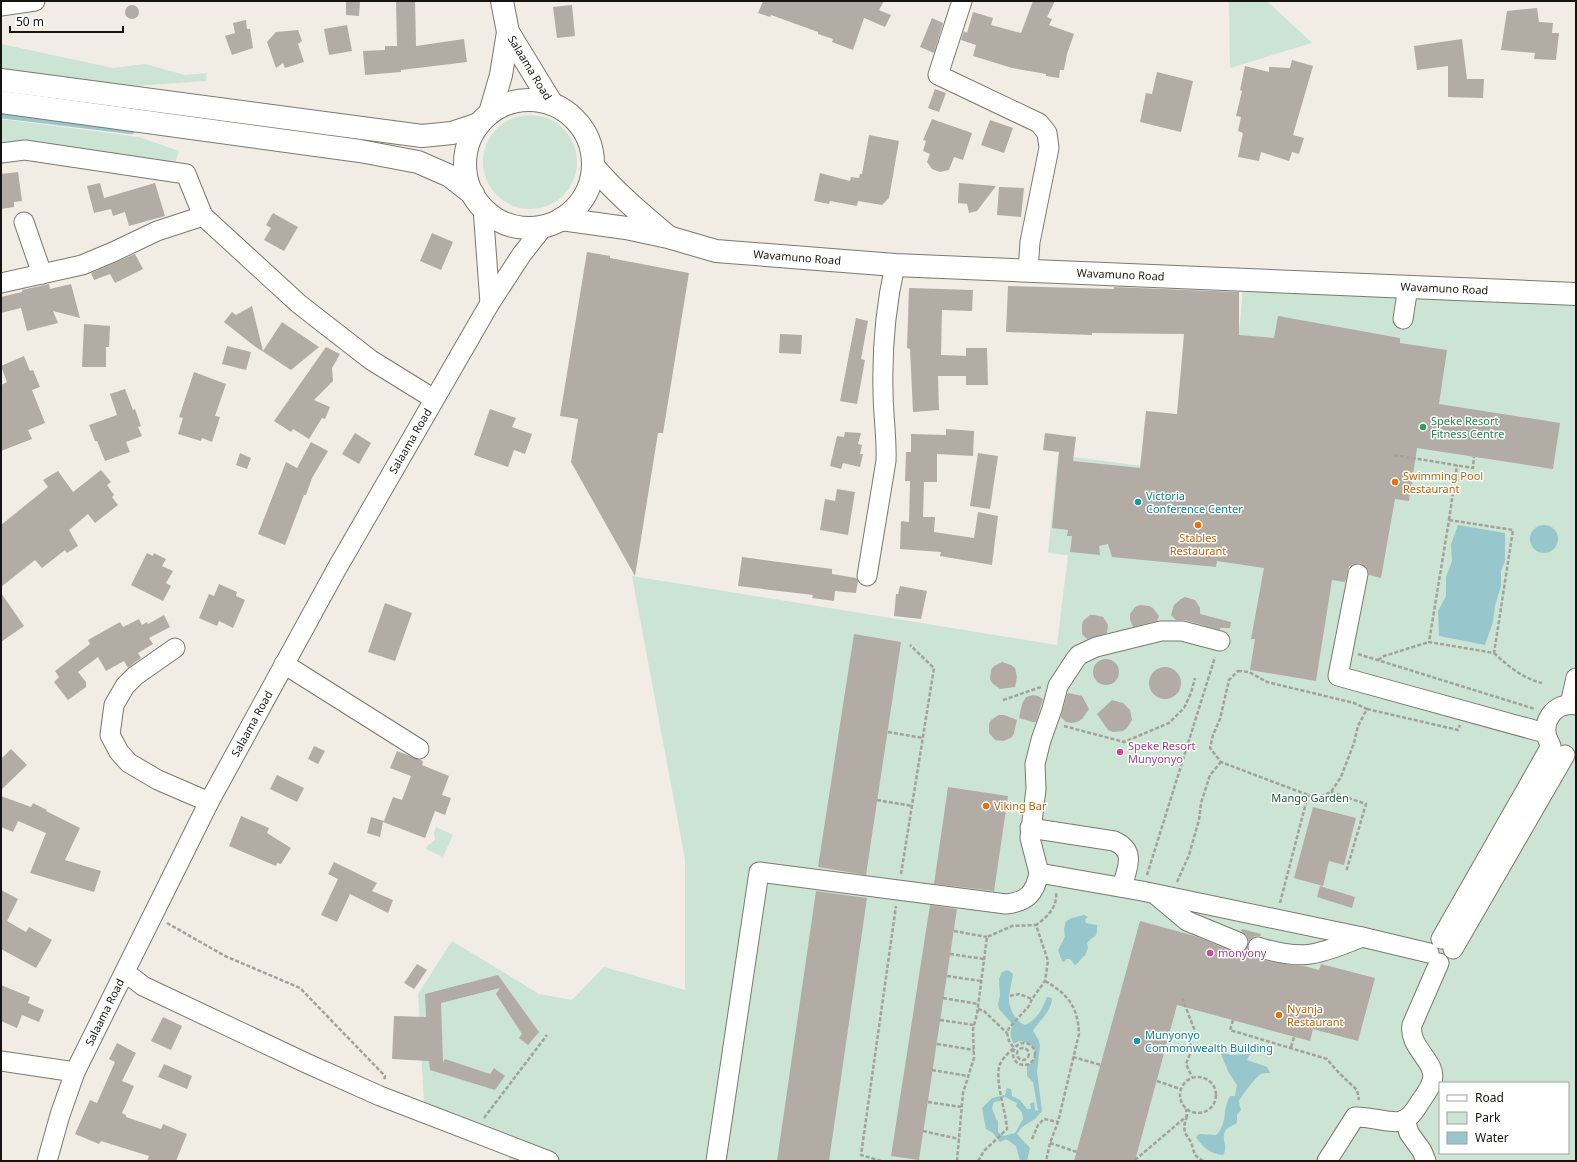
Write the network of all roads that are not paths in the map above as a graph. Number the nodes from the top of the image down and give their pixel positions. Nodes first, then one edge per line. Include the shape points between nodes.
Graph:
1 (35, 1) edge
2 (502, 1) edge
3 (962, 1) edge
4 (1, 6) edge
5 (508, 32) junction
6 (1, 80) edge
7 (1, 102) edge
8 (552, 104) junction
9 (484, 119) junction
10 (1, 153) edge
11 (593, 166) junction
12 (478, 201) junction
13 (203, 216) junction
14 (24, 222) dead end
15 (553, 223) junction
16 (668, 237) junction
17 (895, 265) junction
18 (1028, 271) junction
19 (42, 274) junction
20 (1, 283) edge
21 (1408, 287) junction
22 (1576, 294) edge
23 (490, 303) junction
24 (1403, 319) dead end
25 (434, 399) junction
26 (1358, 574) dead end
27 (867, 576) dead end
28 (1220, 641) road end
29 (175, 648) dead end
30 (284, 664) junction
31 (1339, 673) junction
32 (1576, 678) edge
33 (1573, 704) edge
34 (1555, 738) edge
35 (419, 749) dead end
36 (209, 802) junction
37 (1030, 828) junction
38 (1047, 874) junction
39 (1122, 887) junction
40 (1156, 893) junction
41 (1362, 937) junction
42 (1238, 942) dead end
43 (1258, 947) dead end
44 (1438, 950) junction
45 (125, 972) junction
46 (1, 1061) edge
47 (75, 1072) junction
48 (1405, 1119) junction
49 (47, 1161) edge
50 (549, 1161) edge
51 (716, 1161) edge
52 (1327, 1161) edge
53 (1426, 1161) edge

1 - 4 street
2 - 5 main road, Salaama Road
3 - 18 street via 938,75 1039,123 1047,133 1049,148 1030,242
5 - 8 main road, Salaama Road
5 - 9 main road, Salaama Road via 502,75
6 - 9 main road via 422,136 452,133
7 - 12 main road via 360,151 418,162 450,176
8 - 9 main road via 519,101 501,106
8 - 11 main road via 569,114 582,128 591,146
9 - 12 main road via 470,140 466,158 466,176
10 - 13 street via 25,150 186,174
11 - 15 main road via 591,182 584,197 574,210
11 - 16 main road, Wavamuno Road via 611,187
12 - 15 main road via 496,218 512,225 528,228
12 - 23 street
13 - 19 street via 157,231 82,264
13 - 25 street via 299,304 371,360
14 - 19 street
15 - 16 main road, Wavamuno Road via 626,228
15 - 23 street, Salaama Road via 522,254
16 - 17 main road, Wavamuno Road via 716,252
17 - 18 main road, Wavamuno Road
17 - 27 street via 889,291 884,343 886,461
18 - 21 main road, Wavamuno Road
19 - 20 street
21 - 22 main road, Wavamuno Road
21 - 24 street
23 - 25 street, Salaama Road
25 - 30 street, Salaama Road
26 - 31 street
28 - 37 street via 1182,631 1161,631 1096,647 1079,655 1058,686 1037,754 1036,789
29 - 36 street via 125,686 114,705 110,735 119,752 129,763 158,780
30 - 35 street
30 - 36 street, Salaama Road
31 - 34 street
31 - 34 street
32 - 33 street
33 - 34 street via 1559,707
34 - 44 street
36 - 45 street, Salaama Road
37 - 38 street via 1031,846
37 - 39 street via 1070,833 1120,844 1129,857
38 - 39 street
38 - 51 street via 1024,899 1006,904 759,872
39 - 40 street
40 - 41 street
40 - 42 street via 1187,921
40 - 44 street via 1277,915
41 - 43 street via 1309,954 1282,953
41 - 44 street
44 - 48 street via 1411,1031 1416,1045 1430,1066 1433,1080 1414,1112
45 - 47 street, Salaama Road
45 - 50 street via 143,986 380,1096
46 - 47 street
47 - 49 street, Salaama Road
48 - 52 street via 1396,1122 1355,1117
48 - 53 street via 1409,1133

